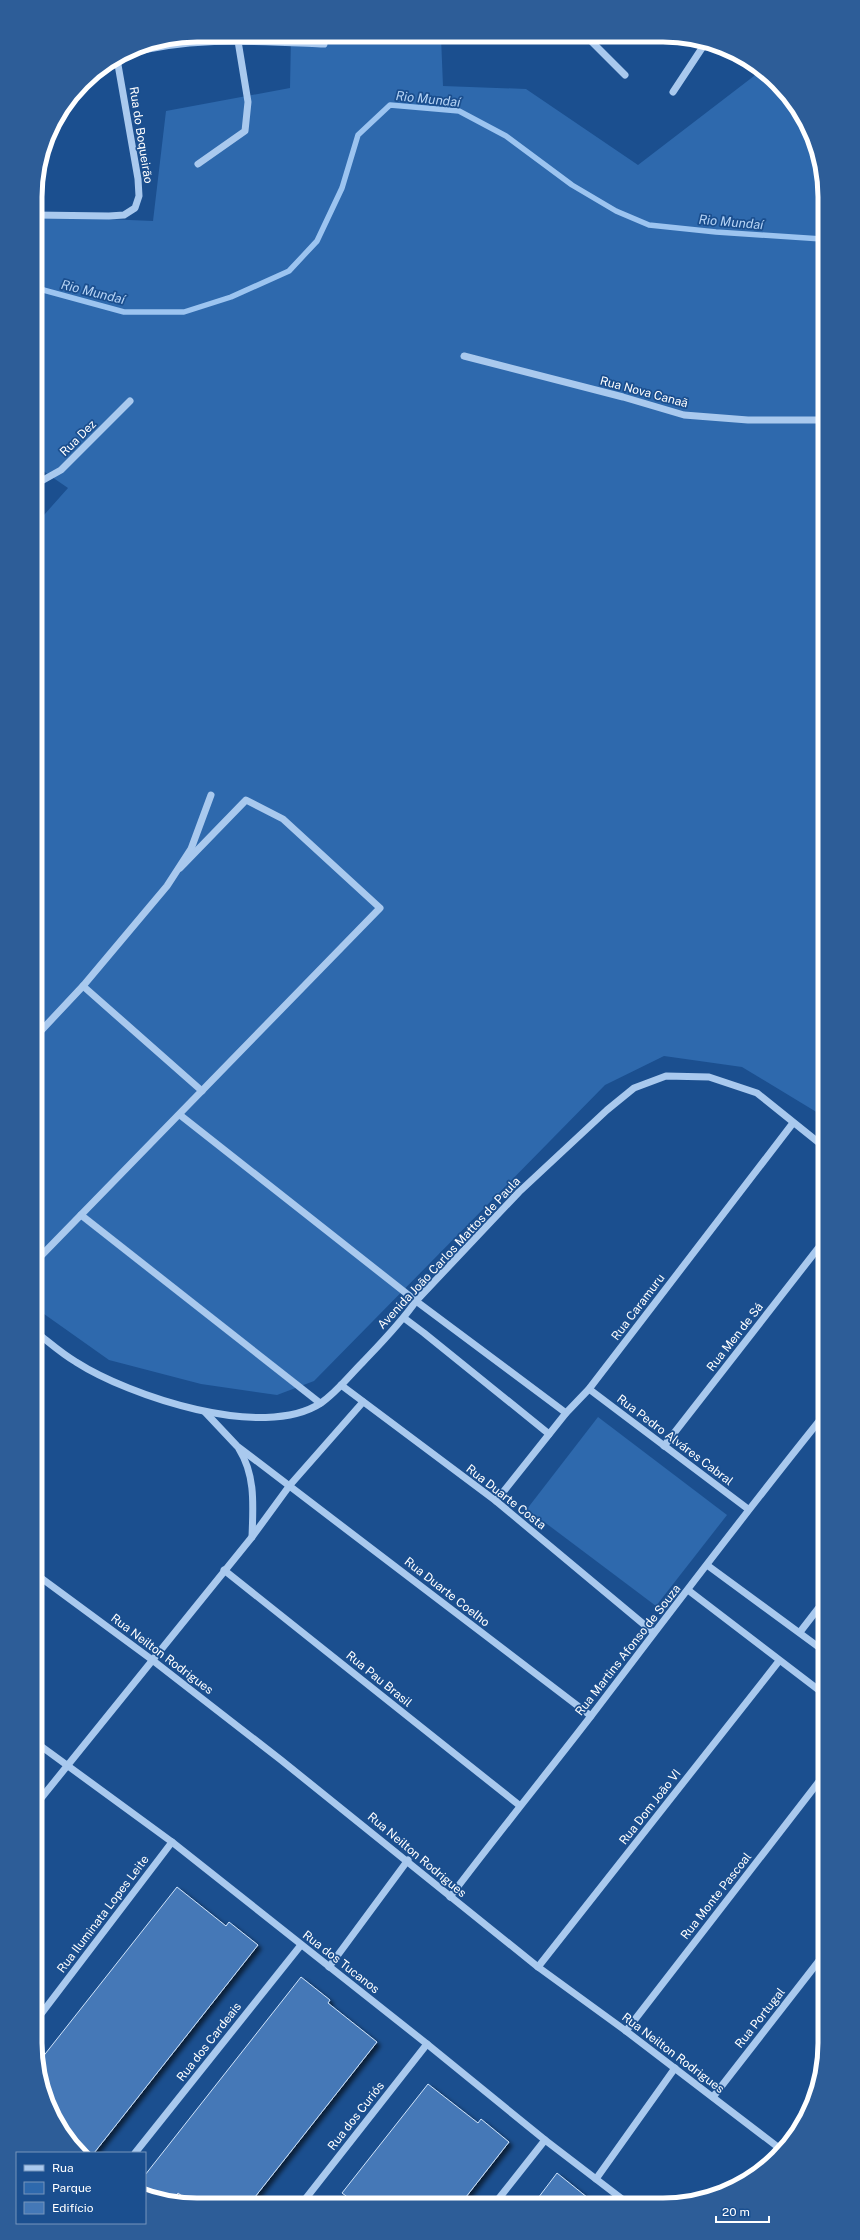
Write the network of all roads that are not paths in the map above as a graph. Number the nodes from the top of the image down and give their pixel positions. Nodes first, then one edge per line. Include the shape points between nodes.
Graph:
1 (189, 42) edge
2 (238, 42) edge
3 (307, 42) edge
4 (592, 42) edge
5 (324, 44) dead end
6 (168, 45) edge
7 (703, 47) edge
8 (118, 64) edge
9 (625, 75) dead end
10 (673, 92) dead end
11 (198, 164) dead end
12 (42, 215) edge
13 (464, 356) dead end
14 (130, 401) dead end
15 (818, 420) edge
16 (42, 480) edge
17 (211, 794) dead end
18 (180, 868) junction
19 (83, 986) junction
20 (42, 1031) edge
21 (202, 1091) junction
22 (180, 1115) junction
23 (793, 1123) junction
24 (818, 1142) edge
25 (81, 1215) junction
26 (818, 1248) edge
27 (42, 1255) edge
28 (416, 1301) junction
29 (404, 1318) junction
30 (42, 1337) edge
31 (341, 1385) junction
32 (589, 1389) junction
33 (363, 1402) junction
34 (320, 1403) junction
35 (205, 1412) junction
36 (566, 1413) junction
37 (818, 1422) edge
38 (549, 1434) junction
39 (237, 1446) junction
40 (664, 1446) junction
41 (290, 1485) junction
42 (496, 1501) junction
43 (748, 1509) junction
44 (252, 1537) junction
45 (707, 1565) junction
46 (224, 1570) junction
47 (42, 1579) edge
48 (688, 1590) junction
49 (818, 1609) edge
50 (653, 1632) junction
51 (800, 1632) junction
52 (818, 1646) edge
53 (151, 1659) junction
54 (779, 1661) junction
55 (818, 1690) edge
56 (591, 1716) junction
57 (42, 1747) edge
58 (67, 1766) junction
59 (818, 1783) edge
60 (42, 1797) edge
61 (519, 1806) junction
62 (172, 1842) junction
63 (408, 1860) junction
64 (450, 1897) junction
65 (301, 1945) junction
66 (818, 1961) edge
67 (330, 1967) junction
68 (538, 1967) junction
69 (42, 2013) edge
70 (626, 2031) junction
71 (427, 2044) junction
72 (675, 2068) junction
73 (713, 2097) junction
74 (545, 2140) junction
75 (778, 2147) edge
76 (136, 2152) edge
77 (596, 2179) junction
78 (306, 2198) edge
79 (499, 2198) edge
80 (621, 2198) edge

1 - 6 street
2 - 11 street via 248,102 245,131
3 - 5 street
4 - 9 street
7 - 10 street
8 - 12 street, Rua do Boqueirão via 138,179 139,196 135,208 124,215
13 - 15 street, Rua Nova Canaã via 624,397 684,416 748,420
14 - 16 street, Rua Dez via 61,470
17 - 18 street via 191,849
18 - 19 street
18 - 21 street via 246,800 283,819 380,908
19 - 20 street
19 - 21 street
21 - 22 street
22 - 25 street
22 - 28 street
23 - 24 street, Avenida João Carlos Mattos de Paula
23 - 28 street, Avenida João Carlos Mattos de Paula via 757,1093 709,1077 666,1076 634,1088 519,1192
23 - 32 street, Rua Caramuru
25 - 27 street
25 - 34 street
26 - 40 street, Rua Men de Sá
28 - 29 street, Avenida João Carlos Mattos de Paula
28 - 36 street
29 - 31 street, Avenida João Carlos Mattos de Paula
29 - 38 street
30 - 35 street, Avenida João Carlos Mattos de Paula via 76,1362 111,1381 156,1398
31 - 33 street, Rua Duarte Costa
31 - 34 street, Avenida João Carlos Mattos de Paula
32 - 36 street, Rua Caramuru
32 - 40 street, Rua Pedro Alváres Cabral
33 - 41 street
33 - 42 street, Rua Duarte Costa
34 - 35 street, Avenida João Carlos Mattos de Paula via 294,1413 255,1417
35 - 39 street
36 - 38 street, Rua Caramuru
37 - 43 street, Rua Martins Afonso de Souza
38 - 42 street, Rua Caramuru
39 - 41 street, Rua Duarte Coelho
39 - 44 street via 247,1462 252,1482
40 - 43 street, Rua Pedro Alváres Cabral
41 - 44 street
41 - 56 street, Rua Duarte Coelho
42 - 50 street, Rua Duarte Costa
43 - 45 street, Rua Martins Afonso de Souza
44 - 46 street
45 - 48 street, Rua Martins Afonso de Souza
45 - 51 street
46 - 53 street
46 - 61 street, Rua Pau Brasil
47 - 53 street, Rua Neilton Rodrigues
48 - 50 street, Rua Martins Afonso de Souza
48 - 54 street
49 - 51 street
50 - 56 street, Rua Martins Afonso de Souza
51 - 52 street
53 - 58 street
53 - 63 street, Rua Neilton Rodrigues
54 - 55 street
54 - 68 street, Rua Dom João VI
56 - 61 street, Rua Martins Afonso de Souza
57 - 58 street, Rua dos Tucanos
58 - 60 street
58 - 62 street, Rua dos Tucanos
59 - 70 street, Rua Monte Pascoal
61 - 64 street, Rua Martins Afonso de Souza
62 - 65 street, Rua dos Tucanos
62 - 69 street, Rua Iluminata Lopes Leite
63 - 64 street, Rua Neilton Rodrigues
63 - 67 street
64 - 68 street, Rua Neilton Rodrigues
65 - 67 street, Rua dos Tucanos
65 - 76 street, Rua dos Cardeais
66 - 73 street, Rua Portugal
67 - 71 street, Rua dos Tucanos
68 - 70 street, Rua Neilton Rodrigues
70 - 72 street, Rua Neilton Rodrigues
71 - 74 street, Rua dos Tucanos
71 - 78 street, Rua dos Curiós
72 - 73 street, Rua Neilton Rodrigues
72 - 77 street
73 - 75 street, Rua Neilton Rodrigues
74 - 77 street, Rua dos Tucanos
74 - 79 street
77 - 80 street, Rua dos Tucanos

